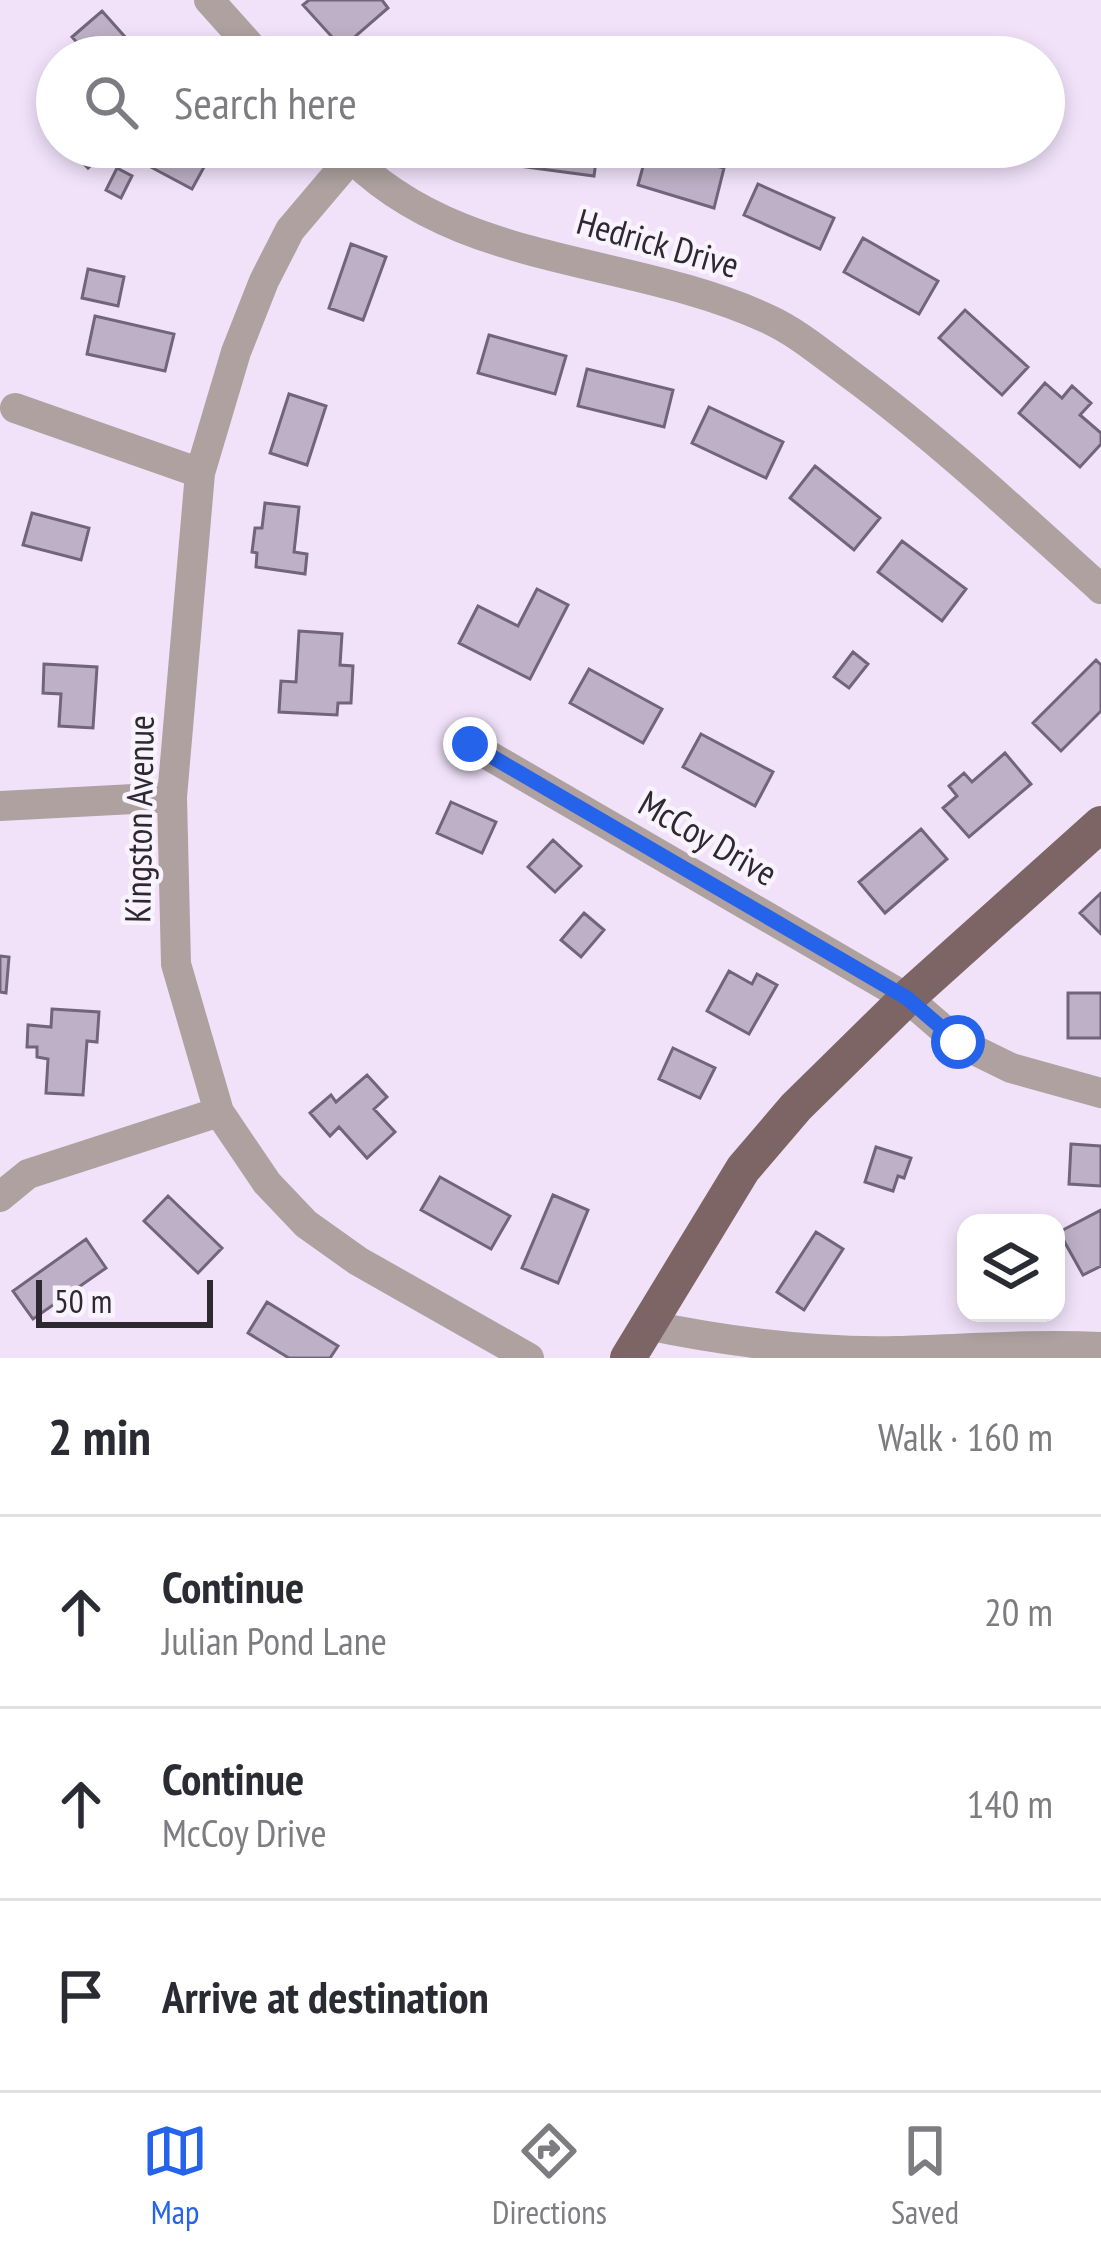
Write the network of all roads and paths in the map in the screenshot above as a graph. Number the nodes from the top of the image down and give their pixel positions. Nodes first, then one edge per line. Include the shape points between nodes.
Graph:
1 (209, 0) edge
2 (241, 36) edge
3 (335, 168) edge
4 (363, 168) edge
5 (15, 409) dead end
6 (200, 473) junction
7 (1101, 590) edge
8 (470, 744) dead end
9 (172, 796) junction
10 (0, 806) edge
11 (1101, 824) edge
12 (907, 998) junction
13 (1101, 1093) edge
14 (219, 1112) junction
15 (0, 1197) edge
16 (647, 1325) junction
17 (1101, 1347) edge
18 (887, 1354) edge
19 (529, 1358) edge
20 (628, 1358) edge

1 - 2 street
3 - 6 street, Kingston Avenue via 264,281
4 - 7 street, Hedrick Drive via 437,220 706,292 773,321 928,432
5 - 6 street
6 - 9 street, Kingston Avenue
8 - 12 street, McCoy Drive
9 - 10 street
9 - 14 street, Kingston Avenue via 176,964
11 - 12 main road
12 - 13 street, McCoy Drive via 958,1042 1011,1068
12 - 16 main road via 742,1169
14 - 15 street via 28,1174
14 - 19 street, Kingston Avenue via 267,1183 307,1224 358,1262
16 - 18 street
16 - 20 main road
17 - 18 street

